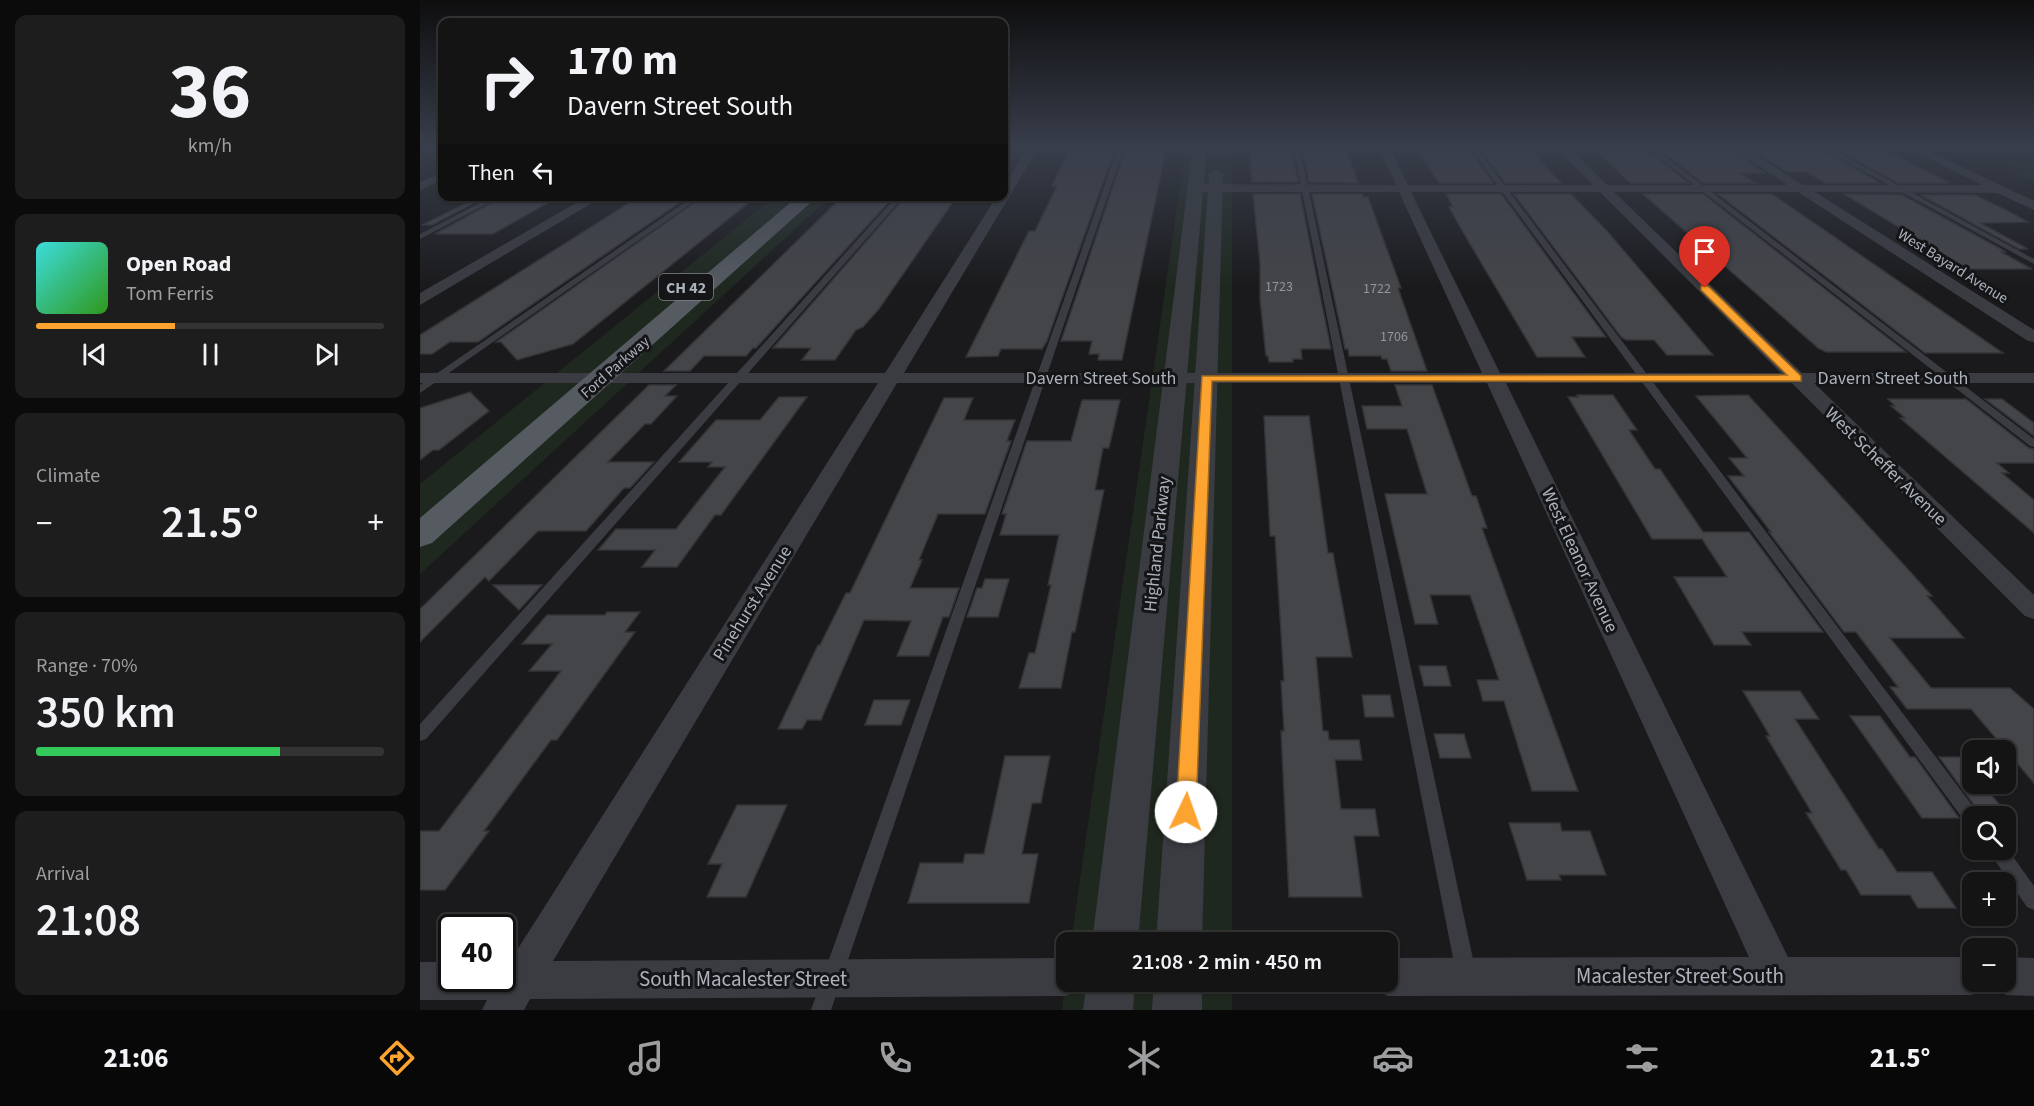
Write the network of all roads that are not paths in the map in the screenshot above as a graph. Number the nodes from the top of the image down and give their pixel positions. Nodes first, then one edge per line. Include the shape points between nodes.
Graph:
1 (1106, 192) edge
2 (1205, 192) edge
3 (1206, 192) edge
4 (1306, 192) edge
5 (1405, 192) edge
6 (1505, 192) edge
7 (1606, 192) edge
8 (1707, 192) edge
9 (1806, 192) edge
10 (1905, 192) edge
11 (2005, 192) edge
12 (490, 201) edge
13 (589, 201) edge
14 (692, 201) edge
15 (788, 201) edge
16 (803, 201) edge
17 (897, 201) edge
18 (1001, 201) edge
19 (2034, 206) edge
20 (420, 237) edge
21 (2034, 262) edge
22 (420, 300) edge
23 (2034, 337) edge
24 (429, 378) edge
25 (590, 378) junction
26 (739, 378) junction
27 (891, 378) junction
28 (1041, 378) junction
29 (1175, 378) junction
30 (1206, 378) junction
31 (1344, 378) junction
32 (1494, 378) junction
33 (1646, 378) junction
34 (1797, 378) junction
35 (1948, 378) junction
36 (2034, 378) edge
37 (420, 390) edge
38 (2034, 444) edge
39 (420, 510) edge
40 (420, 536) edge
41 (2034, 610) edge
42 (420, 735) edge
43 (1963, 806) edge
44 (2004, 860) edge
45 (2034, 901) edge
46 (1116, 932) edge
47 (1179, 932) edge
48 (1777, 975) junction
49 (1962, 976) edge
50 (2016, 976) edge
51 (2034, 976) edge
52 (1398, 977) edge
53 (1467, 977) junction
54 (1056, 978) edge
55 (420, 981) edge
56 (1110, 992) edge
57 (1178, 992) edge
58 (826, 994) edge
59 (511, 995) edge
60 (1108, 1010) edge
61 (1177, 1010) edge

1 - 28 lane
2 - 29 street, Highland Parkway
3 - 30 street, Highland Parkway
4 - 31 lane
5 - 32 street, West Eleanor Avenue
6 - 33 lane
7 - 34 street, West Scheffer Avenue
8 - 35 lane
9 - 23 street, West Bayard Avenue
10 - 21 lane
11 - 19 street
12 - 20 lane
13 - 22 street
14 - 24 lane
15 - 25 main road, Ford Parkway / CH 42
16 - 25 main road, Ford Parkway / CH 42
17 - 26 lane
18 - 27 street, Pinehurst Avenue
24 - 25 street, Davern Street South
24 - 37 lane
25 - 26 street, Davern Street South
25 - 39 main road, Ford Parkway / CH 42
25 - 40 main road, Ford Parkway / CH 42
26 - 27 street, Davern Street South
26 - 42 lane
27 - 28 street, Davern Street South
27 - 59 street, Pinehurst Avenue
28 - 29 street, Davern Street South
28 - 58 lane
29 - 30 street, Davern Street South
29 - 46 street, Highland Parkway
30 - 31 street, Davern Street South
30 - 47 street, Highland Parkway
31 - 32 street, Davern Street South
31 - 53 lane
32 - 33 street, Davern Street South
32 - 48 street, West Eleanor Avenue
33 - 34 street, Davern Street South
33 - 43 lane
34 - 35 street, Davern Street South
34 - 41 street, West Scheffer Avenue
35 - 36 street, Davern Street South
35 - 38 lane
44 - 45 lane
48 - 49 street, Macalester Street South
48 - 53 street, Macalester Street South
50 - 51 street
52 - 53 street, Macalester Street South
54 - 58 street, South Macalester Street
55 - 59 street, South Macalester Street
56 - 60 street
57 - 61 street
58 - 59 street, South Macalester Street

